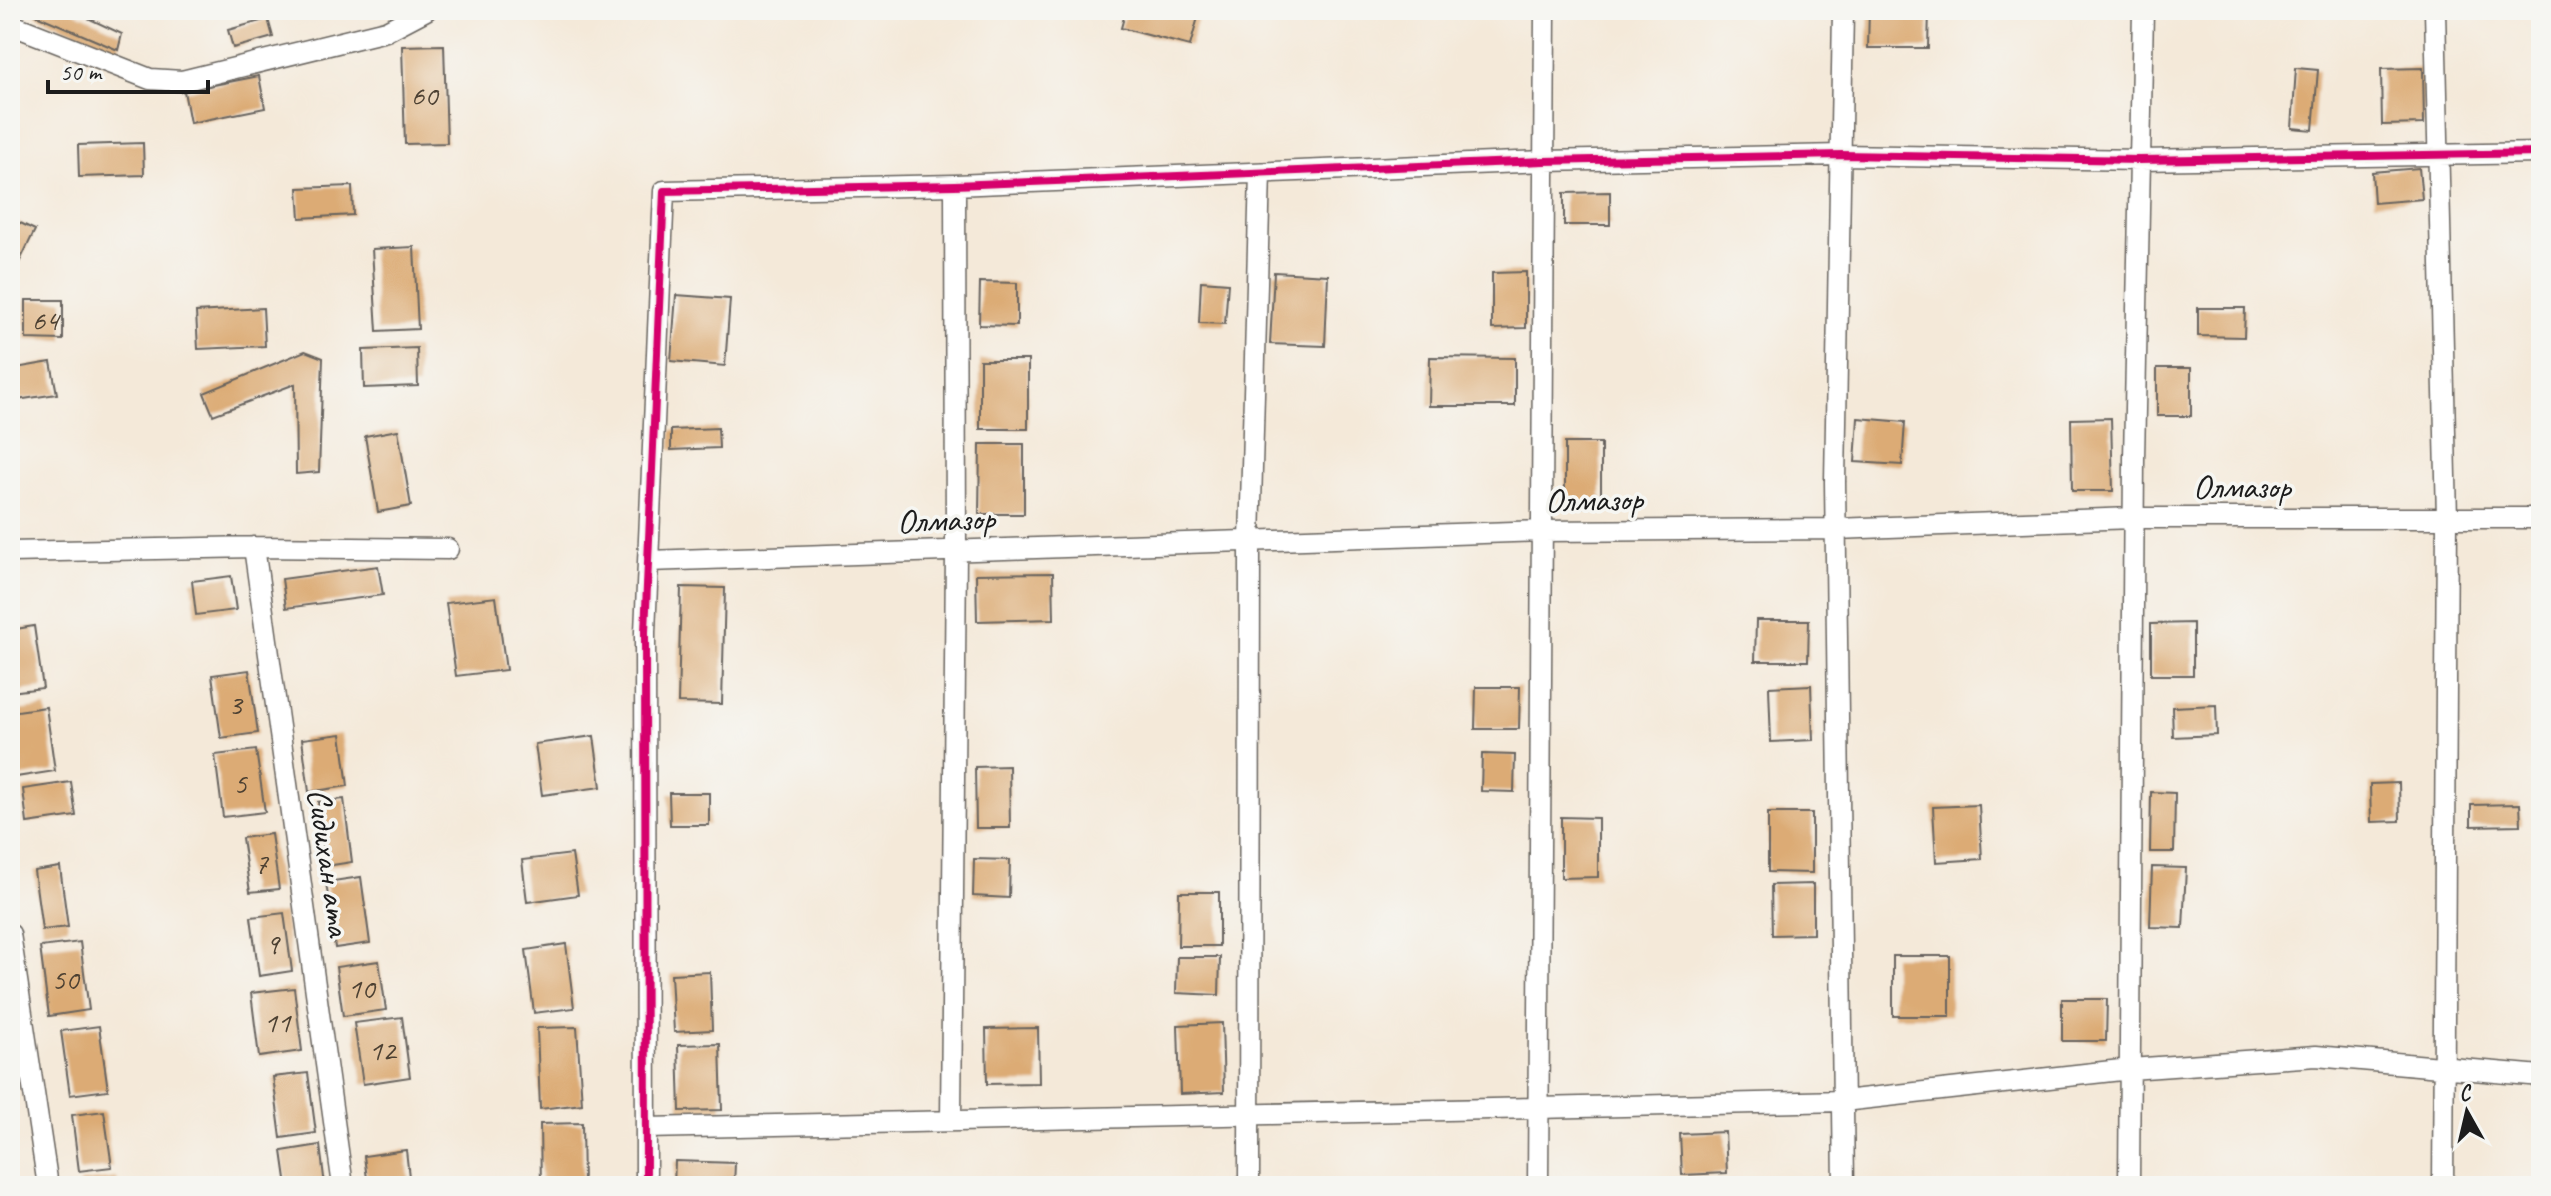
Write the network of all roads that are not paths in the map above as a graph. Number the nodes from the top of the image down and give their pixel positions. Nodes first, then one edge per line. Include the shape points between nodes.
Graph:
1 (426, 10) edge
2 (1545, 10) edge
3 (1843, 10) edge
4 (2143, 10) edge
5 (2435, 10) edge
6 (10, 24) edge
7 (2439, 153) junction
8 (2541, 153) edge
9 (1841, 155) junction
10 (2140, 160) junction
11 (1544, 161) junction
12 (1260, 173) junction
13 (955, 185) junction
14 (2133, 518) junction
15 (2447, 518) junction
16 (2541, 518) edge
17 (1836, 529) junction
18 (1542, 531) junction
19 (1250, 541) junction
20 (254, 547) junction
21 (448, 549) dead end
22 (956, 551) junction
23 (10, 552) edge
24 (648, 561) junction
25 (10, 934) edge
26 (2130, 1069) junction
27 (2443, 1070) junction
28 (2541, 1076) edge
29 (1843, 1101) junction
30 (1539, 1105) junction
31 (1248, 1113) junction
32 (951, 1120) junction
33 (646, 1128) junction
34 (48, 1186) edge
35 (343, 1186) edge
36 (646, 1186) edge
37 (1249, 1186) edge
38 (1538, 1186) edge
39 (1844, 1186) edge
40 (2129, 1186) edge
41 (2443, 1186) edge

1 - 6 street via 386,31 182,81 150,79
2 - 11 street
3 - 9 street
4 - 10 street
5 - 7 street
7 - 8 street
7 - 10 street
7 - 15 street
9 - 10 street
9 - 11 street
9 - 17 street
10 - 14 street
11 - 12 street
11 - 18 street
12 - 13 street
12 - 19 street
13 - 22 street
13 - 24 street via 664,191
14 - 15 street, Олмазор
14 - 17 street, Олмазор
14 - 26 street
15 - 16 street, Олмазор
15 - 27 street
17 - 18 street, Олмазор
17 - 29 street
18 - 19 street, Олмазор
18 - 30 street
19 - 22 street, Олмазор
19 - 31 street
20 - 21 street
20 - 23 street
20 - 35 street, Сидихан ата
22 - 24 street, Олмазор
22 - 32 street
24 - 33 street
25 - 34 street
26 - 27 street via 2316,1056
26 - 29 street
26 - 40 street
27 - 28 street
27 - 41 street
29 - 30 street
29 - 39 street
30 - 31 street
30 - 38 street
31 - 32 street
31 - 37 street
32 - 33 street
33 - 36 street

